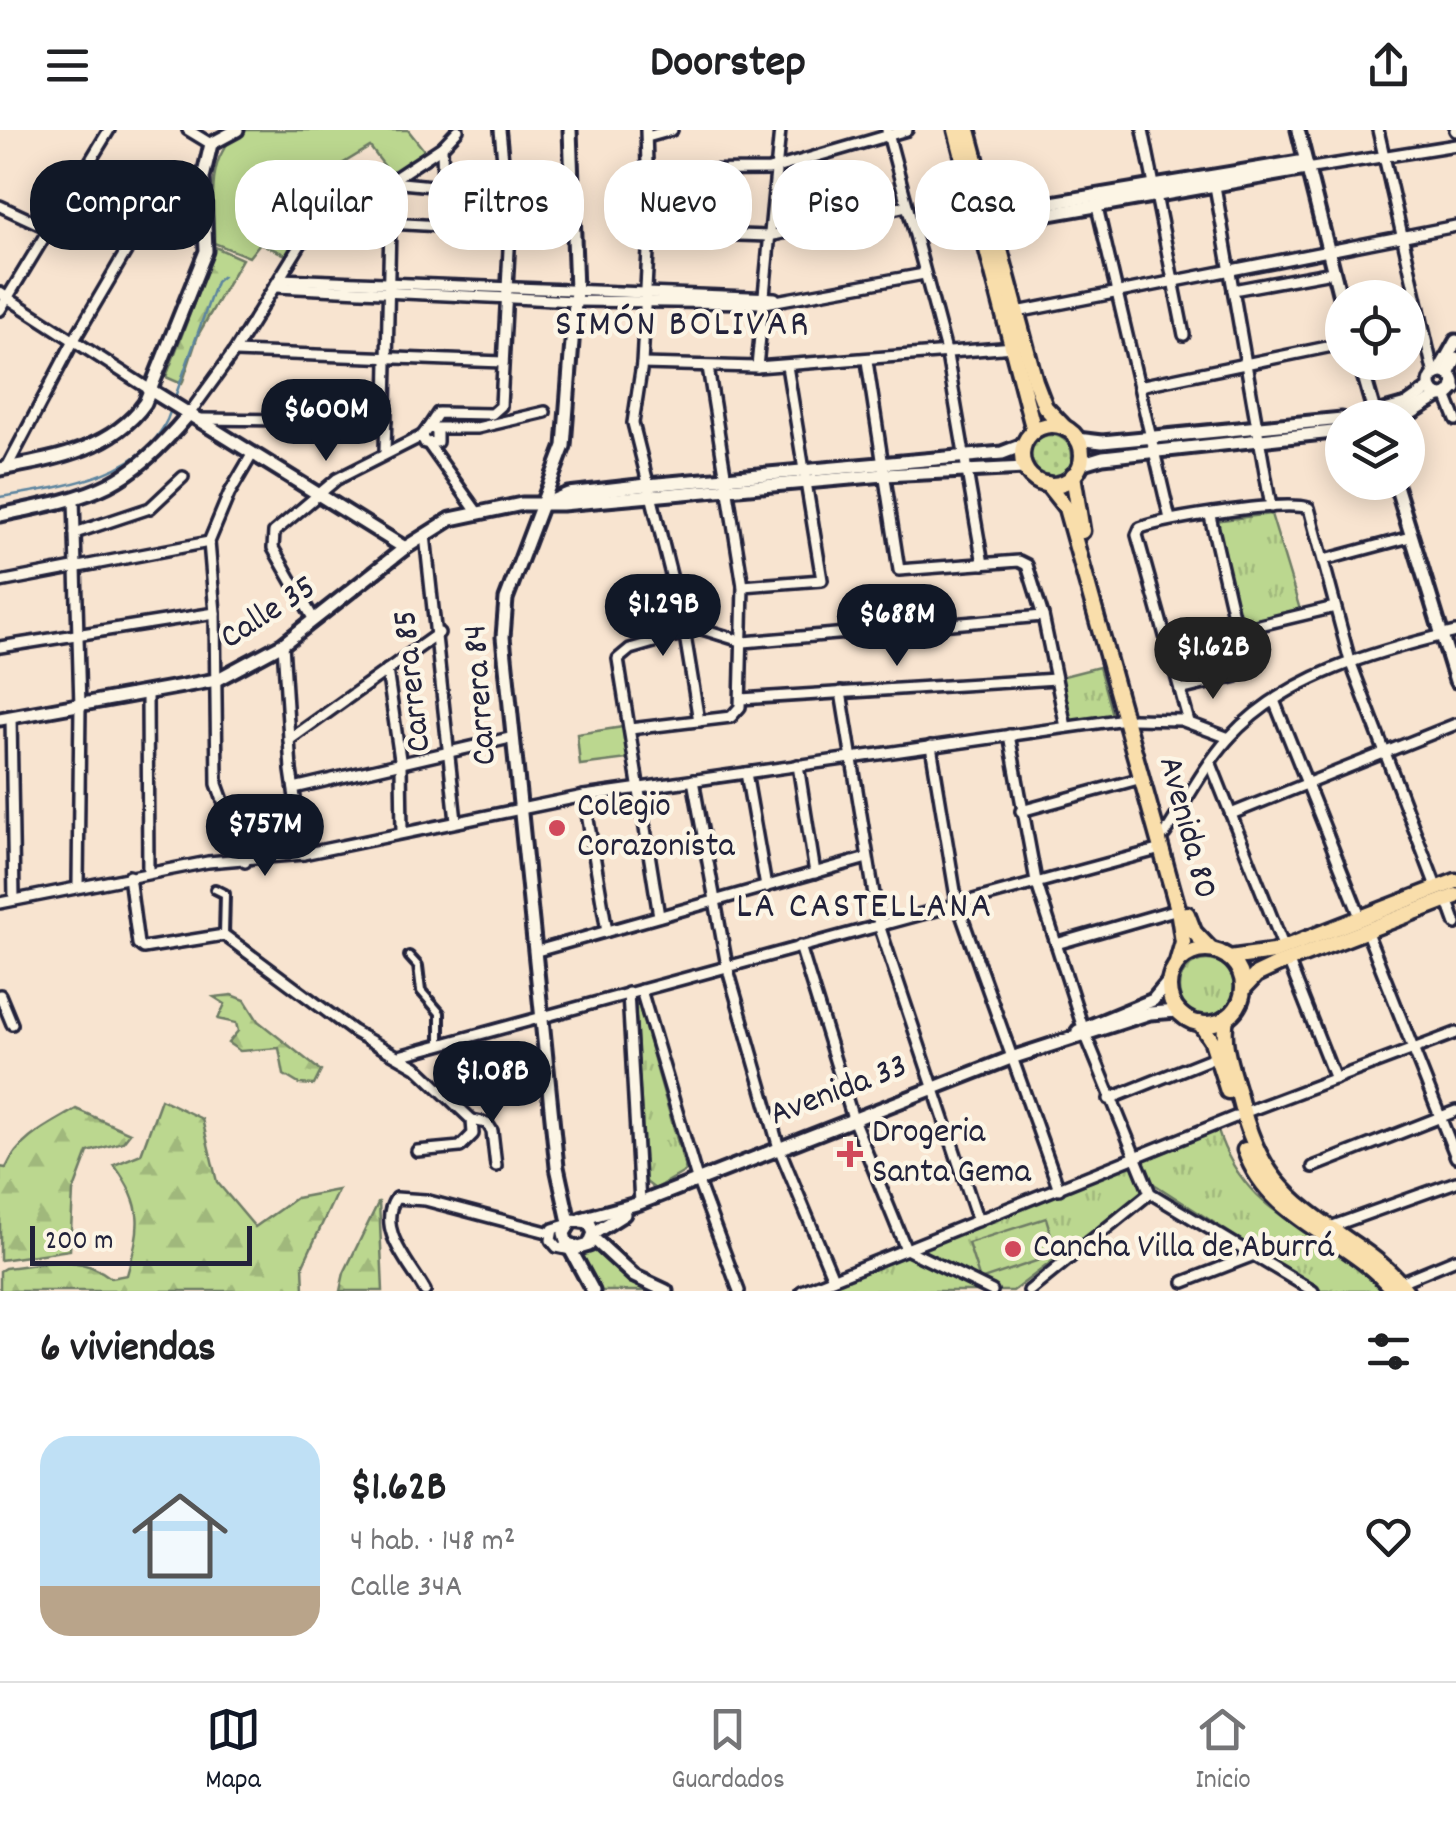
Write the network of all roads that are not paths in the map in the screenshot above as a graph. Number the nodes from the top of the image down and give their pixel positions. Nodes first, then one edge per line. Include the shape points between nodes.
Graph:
1 (92, 130) edge
2 (188, 130) edge
3 (238, 130) edge
4 (458, 130) edge
5 (500, 130) edge
6 (570, 130) edge
7 (672, 130) edge
8 (780, 130) edge
9 (908, 130) edge
10 (956, 130) edge
11 (968, 130) edge
12 (1144, 130) edge
13 (1298, 130) edge
14 (1378, 130) edge
15 (107, 133) edge
16 (888, 133) edge
17 (646, 134) edge
18 (212, 144) junction
19 (1456, 145) edge
20 (442, 147) junction
21 (1383, 157) junction
22 (92, 160) edge
23 (208, 160) edge
24 (503, 160) edge
25 (648, 160) edge
26 (778, 160) edge
27 (801, 160) edge
28 (976, 160) edge
29 (1305, 165) junction
30 (408, 169) edge
31 (408, 184) edge
32 (1215, 186) junction
33 (1156, 190) junction
34 (0, 206) edge
35 (906, 206) junction
36 (1097, 206) junction
37 (1050, 209) edge
38 (1050, 212) edge
39 (772, 213) edge
40 (30, 220) edge
41 (1456, 226) edge
42 (752, 235) edge
43 (769, 236) junction
44 (1400, 236) junction
45 (36, 250) edge
46 (127, 250) edge
47 (206, 250) edge
48 (298, 250) edge
49 (389, 250) edge
50 (509, 250) edge
51 (648, 250) edge
52 (1000, 250) edge
53 (1326, 250) junction
54 (1230, 271) junction
55 (1332, 272) junction
56 (924, 274) junction
57 (1334, 280) edge
58 (1174, 281) junction
59 (278, 283) junction
60 (388, 288) junction
61 (1233, 290) junction
62 (506, 292) junction
63 (1116, 292) junction
64 (4, 295) edge
65 (575, 296) junction
66 (646, 297) junction
67 (768, 298) junction
68 (0, 310) edge
69 (1017, 312) junction
70 (1184, 335) dead end
71 (74, 340) junction
72 (1456, 341) edge
73 (1325, 347) edge
74 (1014, 348) junction
75 (234, 352) junction
76 (947, 355) junction
77 (385, 358) junction
78 (1456, 359) edge
79 (503, 362) junction
80 (867, 362) junction
81 (1246, 363) junction
82 (642, 364) junction
83 (788, 366) junction
84 (708, 367) junction
85 (758, 368) junction
86 (1445, 384) edge
87 (1138, 386) junction
88 (158, 394) junction
89 (1415, 400) edge
90 (1425, 400) edge
91 (545, 412) dead end
92 (190, 414) junction
93 (1456, 420) edge
94 (386, 421) junction
95 (1325, 422) edge
96 (1034, 430) junction
97 (1325, 432) edge
98 (1072, 434) junction
99 (1258, 434) junction
100 (429, 435) junction
101 (1152, 444) junction
102 (1023, 445) junction
103 (253, 453) junction
104 (385, 453) junction
105 (966, 463) junction
106 (4, 468) edge
107 (1024, 468) junction
108 (883, 469) junction
109 (1076, 470) junction
110 (183, 477) dead end
111 (806, 477) junction
112 (725, 484) junction
113 (1047, 484) junction
114 (648, 491) junction
115 (318, 494) junction
116 (74, 499) junction
117 (1399, 500) edge
118 (545, 503) junction
119 (1272, 507) junction
120 (477, 512) junction
121 (5, 514) edge
122 (1210, 516) junction
123 (1170, 519) junction
124 (75, 533) junction
125 (425, 535) junction
126 (1410, 537) junction
127 (210, 542) junction
128 (406, 548) junction
129 (1324, 560) junction
130 (983, 564) junction
131 (76, 567) junction
132 (0, 582) edge
133 (743, 586) junction
134 (1335, 606) junction
135 (215, 613) junction
136 (1043, 616) junction
137 (314, 620) junction
138 (684, 628) junction
139 (1239, 630) junction
140 (1456, 632) edge
141 (439, 633) junction
142 (78, 635) junction
143 (1440, 636) junction
144 (744, 642) junction
145 (283, 644) junction
146 (0, 647) edge
147 (1350, 660) junction
148 (387, 670) junction
149 (1056, 679) junction
150 (216, 680) junction
151 (1456, 681) edge
152 (1180, 690) junction
153 (841, 692) junction
154 (147, 693) junction
155 (741, 699) junction
156 (1275, 703) junction
157 (80, 706) junction
158 (6, 718) edge
159 (1129, 719) junction
160 (699, 721) junction
161 (1189, 722) junction
162 (1456, 724) edge
163 (1066, 727) junction
164 (630, 729) junction
165 (1009, 735) junction
166 (510, 738) junction
167 (1229, 738) junction
168 (289, 740) junction
169 (931, 746) junction
170 (1385, 754) junction
171 (449, 755) junction
172 (850, 758) junction
173 (1211, 764) junction
174 (798, 765) junction
175 (401, 766) junction
176 (746, 773) junction
177 (1142, 778) junction
178 (693, 780) junction
179 (1308, 784) junction
180 (294, 788) junction
181 (636, 788) junction
182 (584, 796) junction
183 (519, 807) junction
184 (1021, 811) junction
185 (1231, 814) junction
186 (456, 821) junction
187 (402, 832) junction
188 (1163, 841) junction
189 (303, 854) junction
190 (867, 858) junction
191 (246, 862) junction
192 (148, 873) junction
193 (814, 873) junction
194 (129, 876) junction
195 (1036, 881) junction
196 (1456, 881) edge
197 (78, 885) junction
198 (766, 887) junction
199 (215, 889) dead end
200 (1447, 895) edge
201 (14, 899) junction
202 (713, 901) junction
203 (0, 903) edge
204 (958, 903) junction
205 (1178, 909) junction
206 (659, 916) junction
207 (1363, 924) junction
208 (1456, 924) edge
209 (879, 925) junction
210 (607, 930) junction
211 (224, 935) junction
212 (1056, 944) junction
213 (800, 946) junction
214 (1210, 950) junction
215 (537, 951) junction
216 (1286, 954) junction
217 (409, 956) dead end
218 (1230, 958) junction
219 (1177, 963) junction
220 (727, 966) junction
221 (1169, 981) junction
222 (1243, 988) junction
223 (641, 990) junction
224 (628, 993) junction
225 (0, 995) edge
226 (1178, 1011) junction
227 (542, 1017) junction
228 (1226, 1018) junction
229 (12, 1024) dead end
230 (1200, 1024) junction
231 (1085, 1032) junction
232 (1456, 1033) edge
233 (440, 1044) junction
234 (426, 1048) junction
235 (1412, 1050) junction
236 (399, 1056) junction
237 (1218, 1056) junction
238 (1011, 1058) junction
239 (416, 1067) junction
240 (1335, 1078) junction
241 (932, 1089) junction
242 (1110, 1099) junction
243 (1456, 1111) edge
244 (1239, 1115) junction
245 (853, 1119) junction
246 (1439, 1119) junction
247 (472, 1120) junction
248 (779, 1148) junction
249 (417, 1151) dead end
250 (1456, 1157) edge
251 (1135, 1159) junction
252 (496, 1166) dead end
253 (1313, 1167) dead end
254 (697, 1180) junction
255 (1456, 1182) edge
256 (1059, 1189) junction
257 (1150, 1193) junction
258 (640, 1203) junction
259 (573, 1221) junction
260 (978, 1221) junction
261 (1330, 1228) junction
262 (551, 1233) junction
263 (593, 1236) junction
264 (570, 1247) junction
265 (906, 1250) junction
266 (1254, 1254) junction
267 (1456, 1259) edge
268 (832, 1278) junction
269 (1184, 1282) dead end
270 (1400, 1288) edge
271 (425, 1291) edge
272 (593, 1291) edge
273 (666, 1291) edge
274 (739, 1291) edge
275 (802, 1291) edge
276 (992, 1291) edge
277 (1029, 1291) edge
278 (1314, 1291) edge

1 - 15 street
2 - 18 street
3 - 18 street
4 - 20 street
5 - 24 street
6 - 65 street, Carrera 84
7 - 17 street
8 - 26 street
9 - 16 street
10 - 74 main road
11 - 28 main road
12 - 33 street
13 - 29 street
14 - 21 street
15 - 22 street
16 - 27 street
16 - 35 street
17 - 25 street
18 - 23 street
19 - 21 street
20 - 30 street
20 - 31 street via 443,187
21 - 29 street
21 - 44 street
29 - 32 street
29 - 33 street
29 - 53 street
32 - 33 street
32 - 54 street
33 - 36 street
33 - 37 street
33 - 58 street
34 - 40 street
35 - 43 street
35 - 56 street
36 - 38 street
36 - 63 street
39 - 43 street
41 - 44 street
42 - 43 street
43 - 67 street
44 - 53 street
44 - 86 street
45 - 64 street
46 - 71 street
47 - 88 street
48 - 59 street
49 - 60 street
50 - 62 street
51 - 66 street
52 - 69 main road
53 - 54 street
53 - 55 street
54 - 58 street
54 - 61 street
55 - 57 street
55 - 61 street
56 - 67 street
56 - 76 street
58 - 63 street
58 - 70 street
59 - 60 street
59 - 75 street
60 - 62 street
60 - 77 street
61 - 81 street
62 - 65 street
62 - 79 street
63 - 69 street
63 - 87 street
64 - 68 street
64 - 71 street
65 - 66 street
65 - 118 street, Carrera 84 via 564,446
66 - 67 street
66 - 82 street
67 - 85 street
69 - 98 main road via 1044,407
71 - 88 street
71 - 106 street
72 - 86 street
73 - 81 street
74 - 76 street
74 - 96 main road
75 - 77 street
75 - 92 street
76 - 80 street
76 - 105 street
77 - 79 street
77 - 94 street
78 - 86 street
79 - 100 street via 500,409 435,414
80 - 83 street
80 - 108 street
81 - 87 street
81 - 99 street
82 - 84 street
82 - 114 street via 632,414
83 - 85 street
83 - 111 street
84 - 85 street
84 - 112 street
86 - 89 street
86 - 90 street
86 - 93 street
87 - 101 street
88 - 92 street
88 - 106 street via 101,442
91 - 100 street
92 - 94 street
92 - 103 street
92 - 116 street via 134,473
94 - 104 street
95 - 99 street
96 - 98 main road via 1053,425
96 - 102 main road
97 - 99 street
98 - 101 street
98 - 109 main road
99 - 101 street
99 - 119 street
100 - 104 street
100 - 120 street
101 - 109 street
101 - 123 street
102 - 105 street, Calle 35
102 - 107 main road
103 - 115 street
103 - 127 street
104 - 115 street
105 - 107 street, Calle 35
105 - 108 street, Calle 35
105 - 130 street
107 - 113 main road
108 - 111 street, Calle 35
108 - 130 street via 898,570
109 - 113 main road
109 - 159 main road, Avenida 80 via 1076,506
110 - 124 street via 150,508
111 - 112 street, Calle 35
111 - 133 street via 822,580
112 - 114 street, Calle 35
112 - 133 street
113 - 159 main road, Avenida 80 via 1066,508
114 - 118 street, Calle 35
114 - 138 street
115 - 128 street
115 - 137 street via 272,538
116 - 121 street
116 - 124 street
117 - 126 street
118 - 120 street, Calle 35
118 - 166 street, Carrera 84 via 503,611
119 - 122 street
119 - 129 street via 1302,506 1314,515
120 - 125 street, Calle 35
122 - 123 street
122 - 139 street
123 - 152 street via 1137,535
124 - 131 street
125 - 128 street, Calle 35
125 - 141 street, Carrera 85
126 - 129 street
126 - 143 street
127 - 131 street
127 - 135 street
128 - 137 street, Calle 35
129 - 134 street
130 - 136 street via 1019,561 1032,573
131 - 132 street
131 - 142 street
133 - 144 street
134 - 139 street
134 - 147 street
135 - 142 street
135 - 150 street
136 - 144 street
136 - 149 street
137 - 145 street, Calle 35
138 - 144 street
138 - 160 street
138 - 164 street via 618,659
139 - 152 street via 1244,663 1237,676
140 - 143 street
141 - 148 street
141 - 171 street, Carrera 85
142 - 146 street
142 - 157 street
143 - 147 street
143 - 151 street
144 - 155 street
145 - 150 street, Calle 35
145 - 168 street
147 - 156 street
147 - 170 street
148 - 168 street
148 - 175 street
149 - 153 street
149 - 163 street
150 - 154 street, Calle 35
150 - 191 street via 217,784
152 - 161 street
153 - 155 street
153 - 172 street
154 - 157 street, Calle 35
154 - 192 street
155 - 160 street via 733,717
156 - 167 street
156 - 179 street
157 - 158 street, Calle 35
157 - 197 street
158 - 201 street
159 - 161 street
159 - 163 street
159 - 177 main road, Avenida 80
159 - 188 main road, Avenida 80
160 - 164 street
161 - 167 street
162 - 170 street
163 - 165 street
164 - 181 street
165 - 169 street
165 - 184 street
166 - 171 street
166 - 183 street, Carrera 84
167 - 173 street
168 - 180 street
169 - 172 street
169 - 204 street
170 - 179 street
170 - 200 street
171 - 175 street
171 - 186 street, Carrera 85
172 - 174 street
172 - 190 street
173 - 185 street
173 - 188 street
174 - 176 street
174 - 193 street
175 - 180 street
175 - 187 street
176 - 178 street
176 - 198 street
177 - 184 street
177 - 188 main road, Avenida 80
178 - 181 street
178 - 202 street
179 - 185 street
179 - 207 street
180 - 189 street
181 - 182 street
181 - 206 street
182 - 183 street
182 - 210 street
183 - 186 street
183 - 215 street, Carrera 84
184 - 195 street
185 - 216 street
186 - 187 street
187 - 189 street
188 - 195 street
188 - 205 main road, Avenida 80
188 - 214 main road, Avenida 80 via 1190,923
189 - 191 street
190 - 193 street
190 - 209 street
191 - 192 street
192 - 194 street
193 - 198 street
194 - 197 street
194 - 211 street via 136,939 143,948
195 - 204 street
195 - 212 street
196 - 200 main road
197 - 201 street
198 - 202 street
199 - 211 street via 225,894
200 - 207 main road
200 - 208 street
201 - 203 street
202 - 206 street
202 - 220 street
204 - 209 street
204 - 238 street
205 - 212 street
205 - 219 main road, Avenida 80 via 1183,942
206 - 210 street
207 - 216 main road
207 - 235 street
209 - 213 street
209 - 241 street
210 - 215 street
211 - 236 street via 353,1032
212 - 231 street
213 - 220 street
213 - 245 street
214 - 218 main road
214 - 219 main road
215 - 227 street, Carrera 84
216 - 218 main road
216 - 222 main road
216 - 240 street
217 - 233 street via 418,966 420,991 440,1013
218 - 222 main road
219 - 221 main road
220 - 223 street
220 - 248 street
221 - 226 main road
221 - 231 street, Avenida 33 via 1153,1000
222 - 228 main road
223 - 224 street
223 - 254 street
224 - 227 street
224 - 258 street
225 - 229 street
226 - 230 main road
226 - 231 street, Avenida 33
227 - 233 street
227 - 259 street, Carrera 84 via 557,1167
228 - 230 main road
228 - 244 main road
230 - 237 main road
231 - 238 street, Avenida 33
231 - 242 street
232 - 235 street
233 - 234 street
234 - 236 street
234 - 239 street
235 - 240 street
235 - 246 street
236 - 239 street
237 - 242 street
237 - 244 main road
238 - 241 street, Avenida 33
238 - 256 street
239 - 247 street
240 - 244 street
241 - 245 street, Avenida 33
241 - 260 street
242 - 251 street
243 - 246 street
244 - 251 street
244 - 261 main road via 1272,1180
244 - 270 main road via 1254,1171 1268,1192
245 - 248 street, Avenida 33
245 - 265 street
246 - 250 street
246 - 253 street
247 - 249 street via 473,1134 460,1146
247 - 252 street via 492,1131
248 - 254 street, Avenida 33
248 - 268 street
251 - 256 street
251 - 257 street
254 - 258 street, Avenida 33
254 - 274 street
255 - 261 street
256 - 260 street
257 - 266 street
257 - 277 street
258 - 259 street, Avenida 33
258 - 263 street, Avenida 33
259 - 262 street
259 - 263 street via 589,1222
259 - 264 street via 564,1237
260 - 265 street
261 - 270 main road
262 - 264 street via 554,1245
262 - 271 street via 396,1198 390,1210 394,1237
263 - 264 street via 582,1248
263 - 273 street via 634,1276
264 - 272 street
265 - 268 street
265 - 276 street
266 - 269 street
266 - 278 street
267 - 270 street
268 - 275 street

